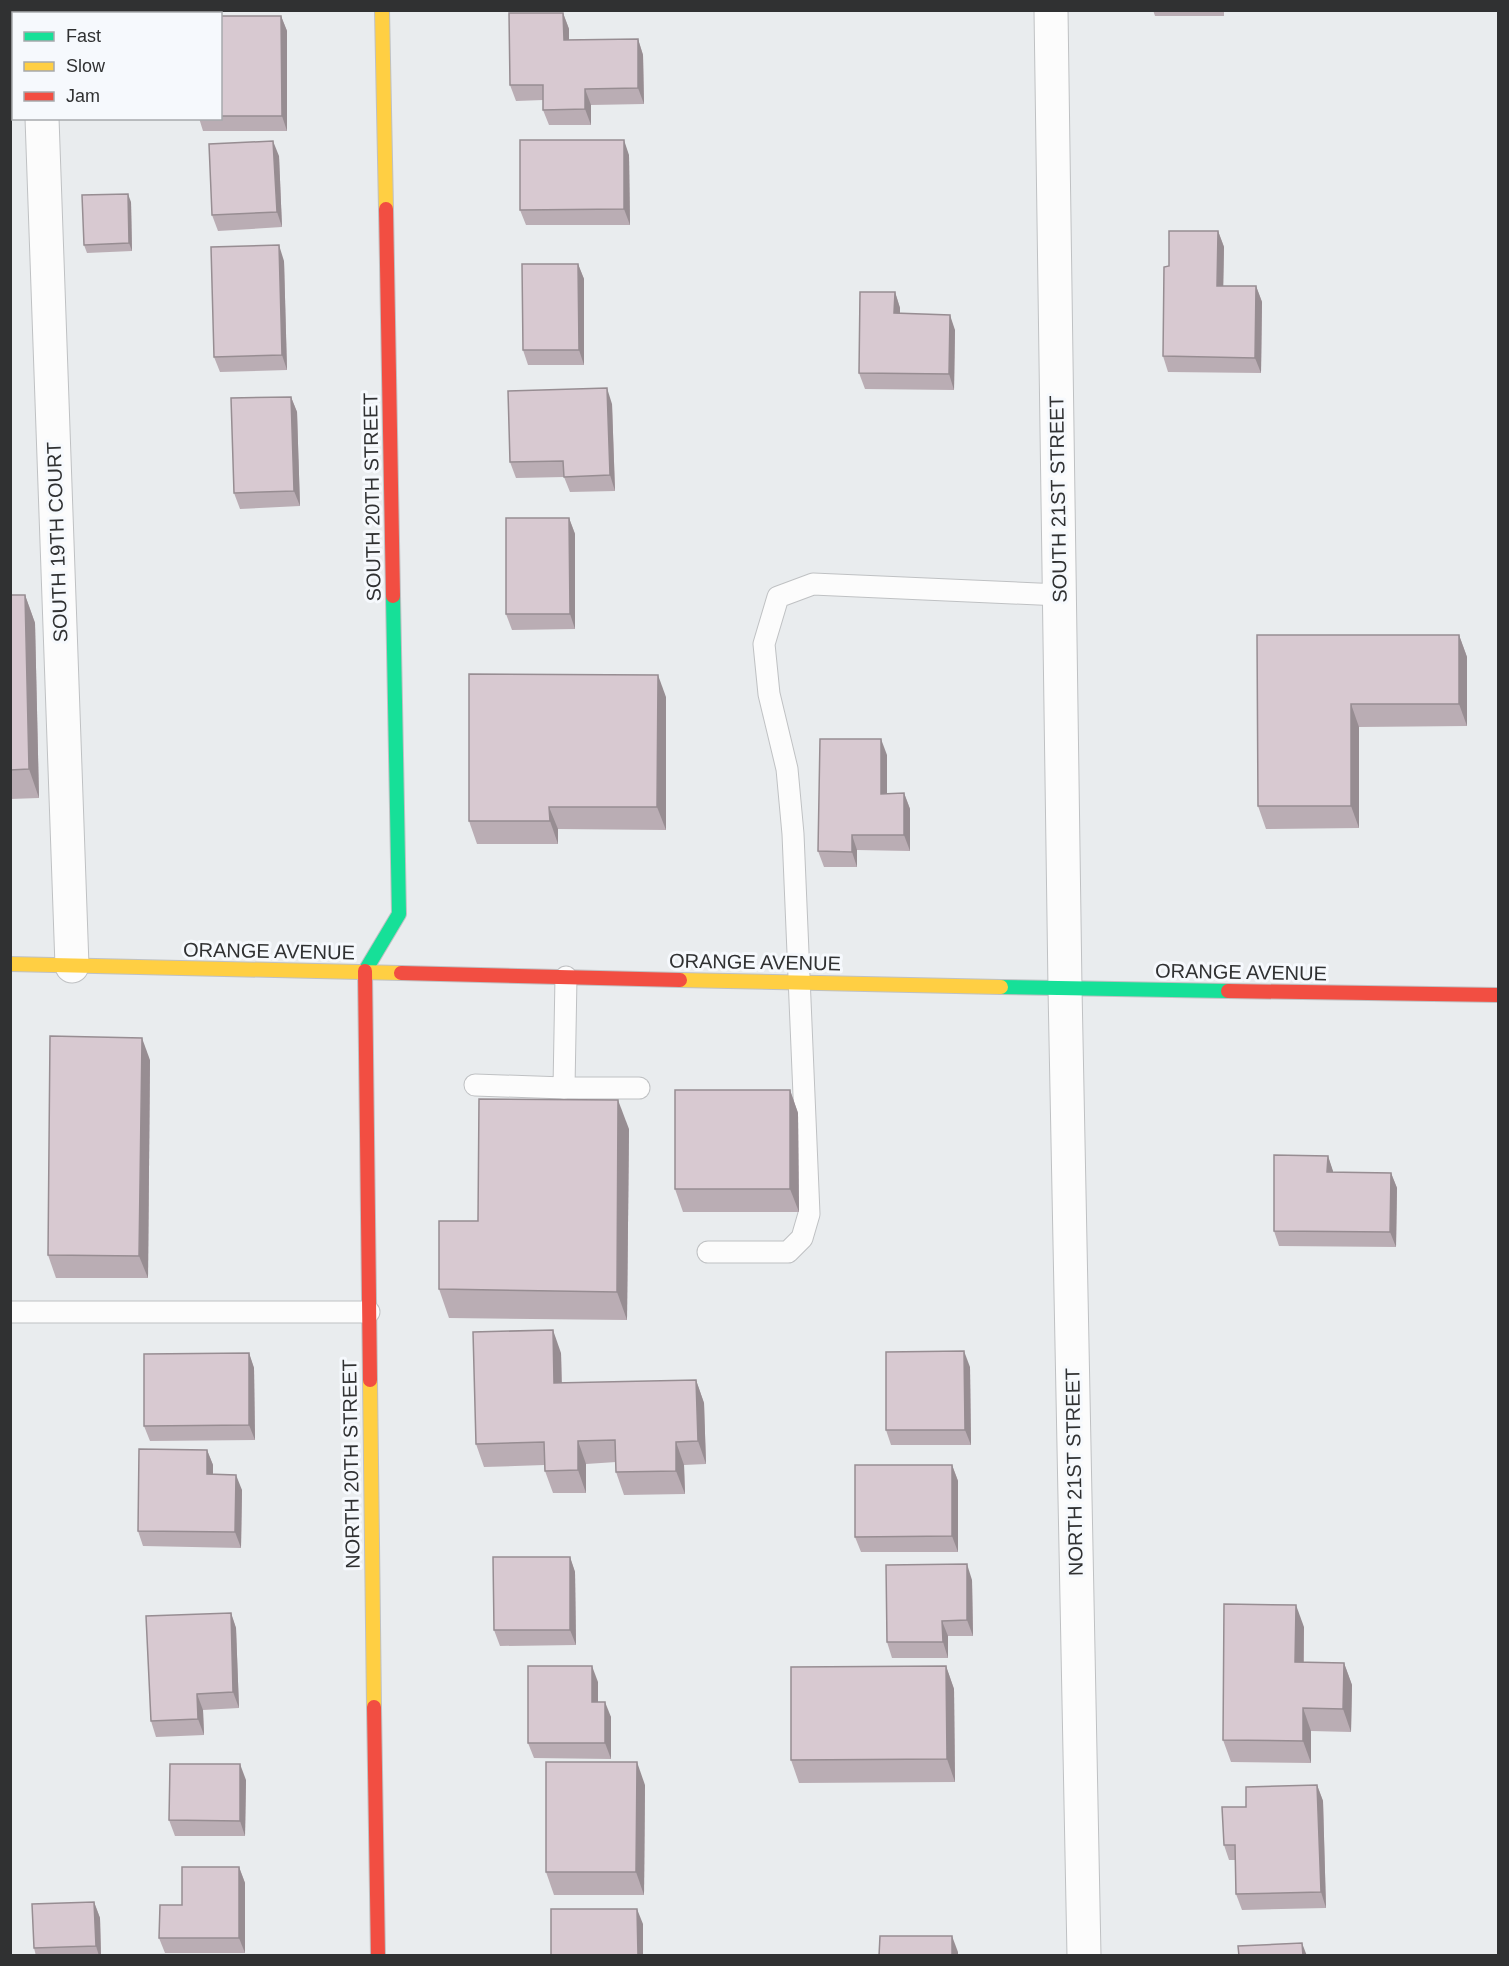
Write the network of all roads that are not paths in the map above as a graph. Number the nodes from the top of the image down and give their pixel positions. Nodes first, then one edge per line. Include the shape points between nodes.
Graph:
1 (382, 10) edge
2 (1051, 10) edge
3 (42, 120) edge
4 (1060, 595) junction
5 (10, 964) edge
6 (72, 966) junction
7 (364, 973) junction
8 (566, 977) junction
9 (800, 982) junction
10 (1065, 988) junction
11 (1498, 996) edge
12 (475, 1085) dead end
13 (564, 1088) junction
14 (639, 1088) dead end
15 (708, 1252) dead end
16 (10, 1312) edge
17 (369, 1312) junction
18 (378, 1956) edge
19 (1084, 1956) edge

1 - 7 street, SOUTH 20TH STREET via 399,914
2 - 4 street, SOUTH 21ST STREET
3 - 6 street, SOUTH 19TH COURT
4 - 9 lane via 813,584 778,597 764,644 769,694 788,769
4 - 10 street, SOUTH 21ST STREET
5 - 6 street, ORANGE AVENUE
6 - 7 street, ORANGE AVENUE
7 - 8 street, ORANGE AVENUE
7 - 17 street, NORTH 20TH STREET
8 - 9 street, ORANGE AVENUE
8 - 13 lane
9 - 10 street, ORANGE AVENUE
9 - 15 lane via 809,1214 802,1238 788,1252
10 - 11 street, ORANGE AVENUE
10 - 19 street, NORTH 21ST STREET
12 - 13 lane
13 - 14 lane
16 - 17 lane
17 - 18 street, NORTH 20TH STREET

